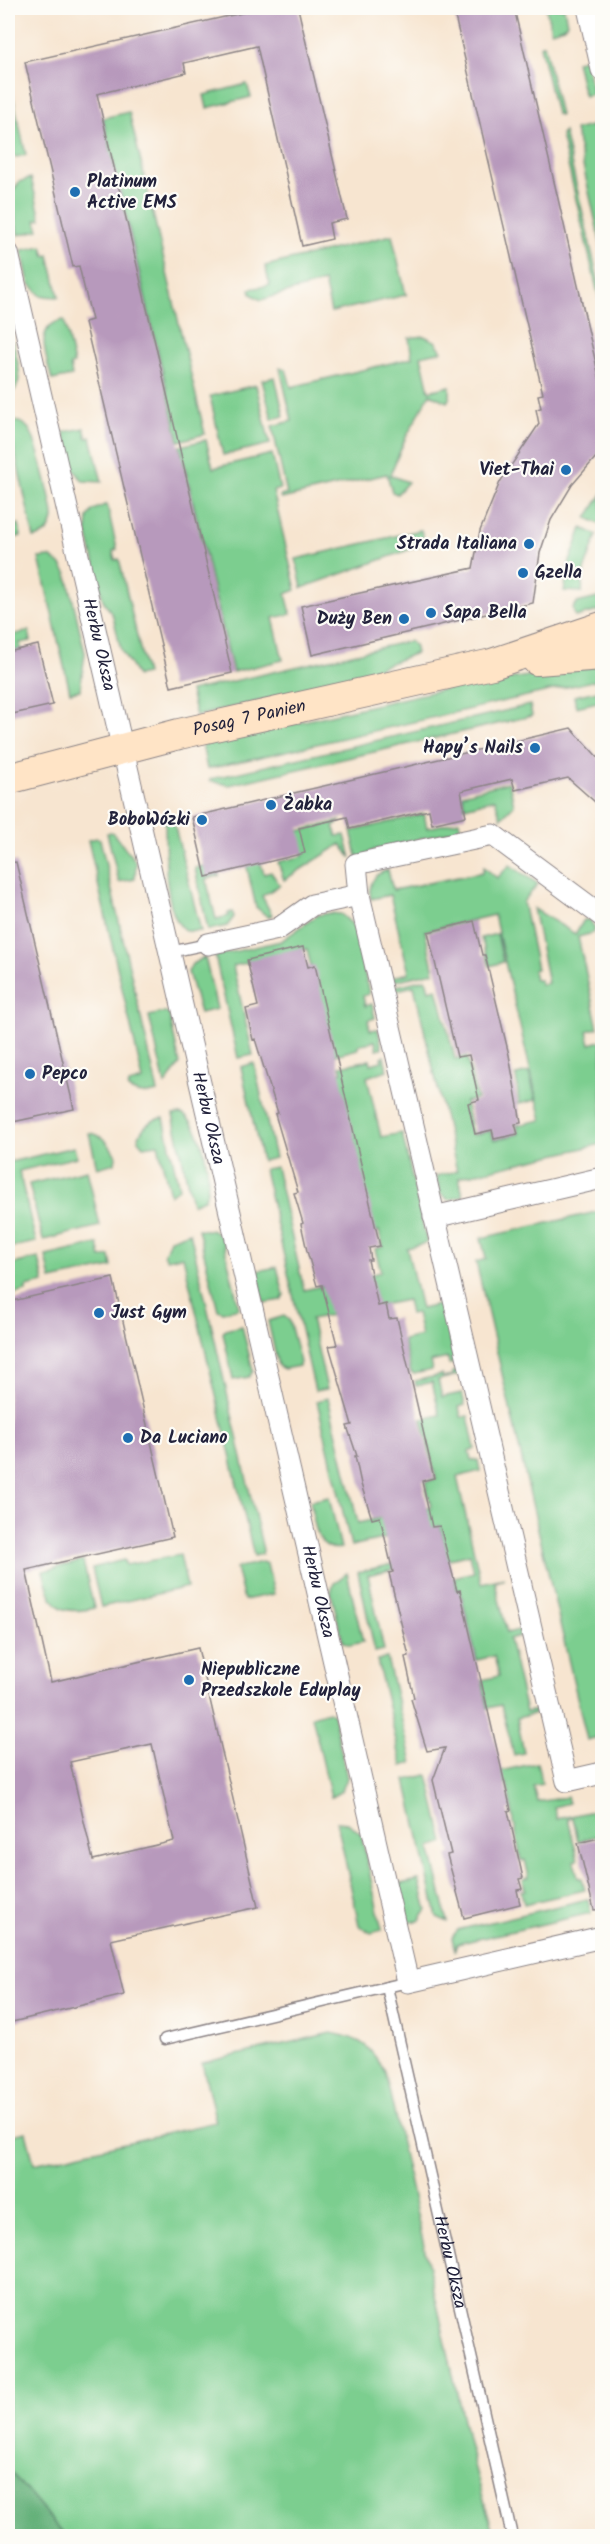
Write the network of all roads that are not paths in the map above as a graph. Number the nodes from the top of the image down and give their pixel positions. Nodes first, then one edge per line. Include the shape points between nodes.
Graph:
1 (588, 8) edge
2 (603, 70) edge
3 (8, 253) edge
4 (603, 627) edge
5 (603, 655) edge
6 (492, 664) junction
7 (123, 749) junction
8 (8, 779) edge
9 (359, 895) junction
10 (603, 916) edge
11 (208, 944) joint
12 (170, 952) junction
13 (603, 1178) edge
14 (434, 1216) junction
15 (603, 1773) edge
16 (603, 1937) edge
17 (408, 1982) junction
18 (387, 1987) junction
19 (165, 2039) dead end
20 (512, 2536) edge

1 - 2 street
3 - 7 street, Herbu Oksza
4 - 6 street, Posag 7 Panien
5 - 6 street, Posag 7 Panien
6 - 7 street, Posag 7 Panien
7 - 8 street, Posag 7 Panien
7 - 12 street, Herbu Oksza
9 - 10 street via 356,864 493,835
9 - 11 street via 312,905 278,929
9 - 14 street
11 - 12 lane
12 - 17 street, Herbu Oksza
13 - 14 street
14 - 15 street via 567,1781
16 - 17 street
17 - 18 lane
18 - 19 lane
18 - 20 lane, Herbu Oksza

